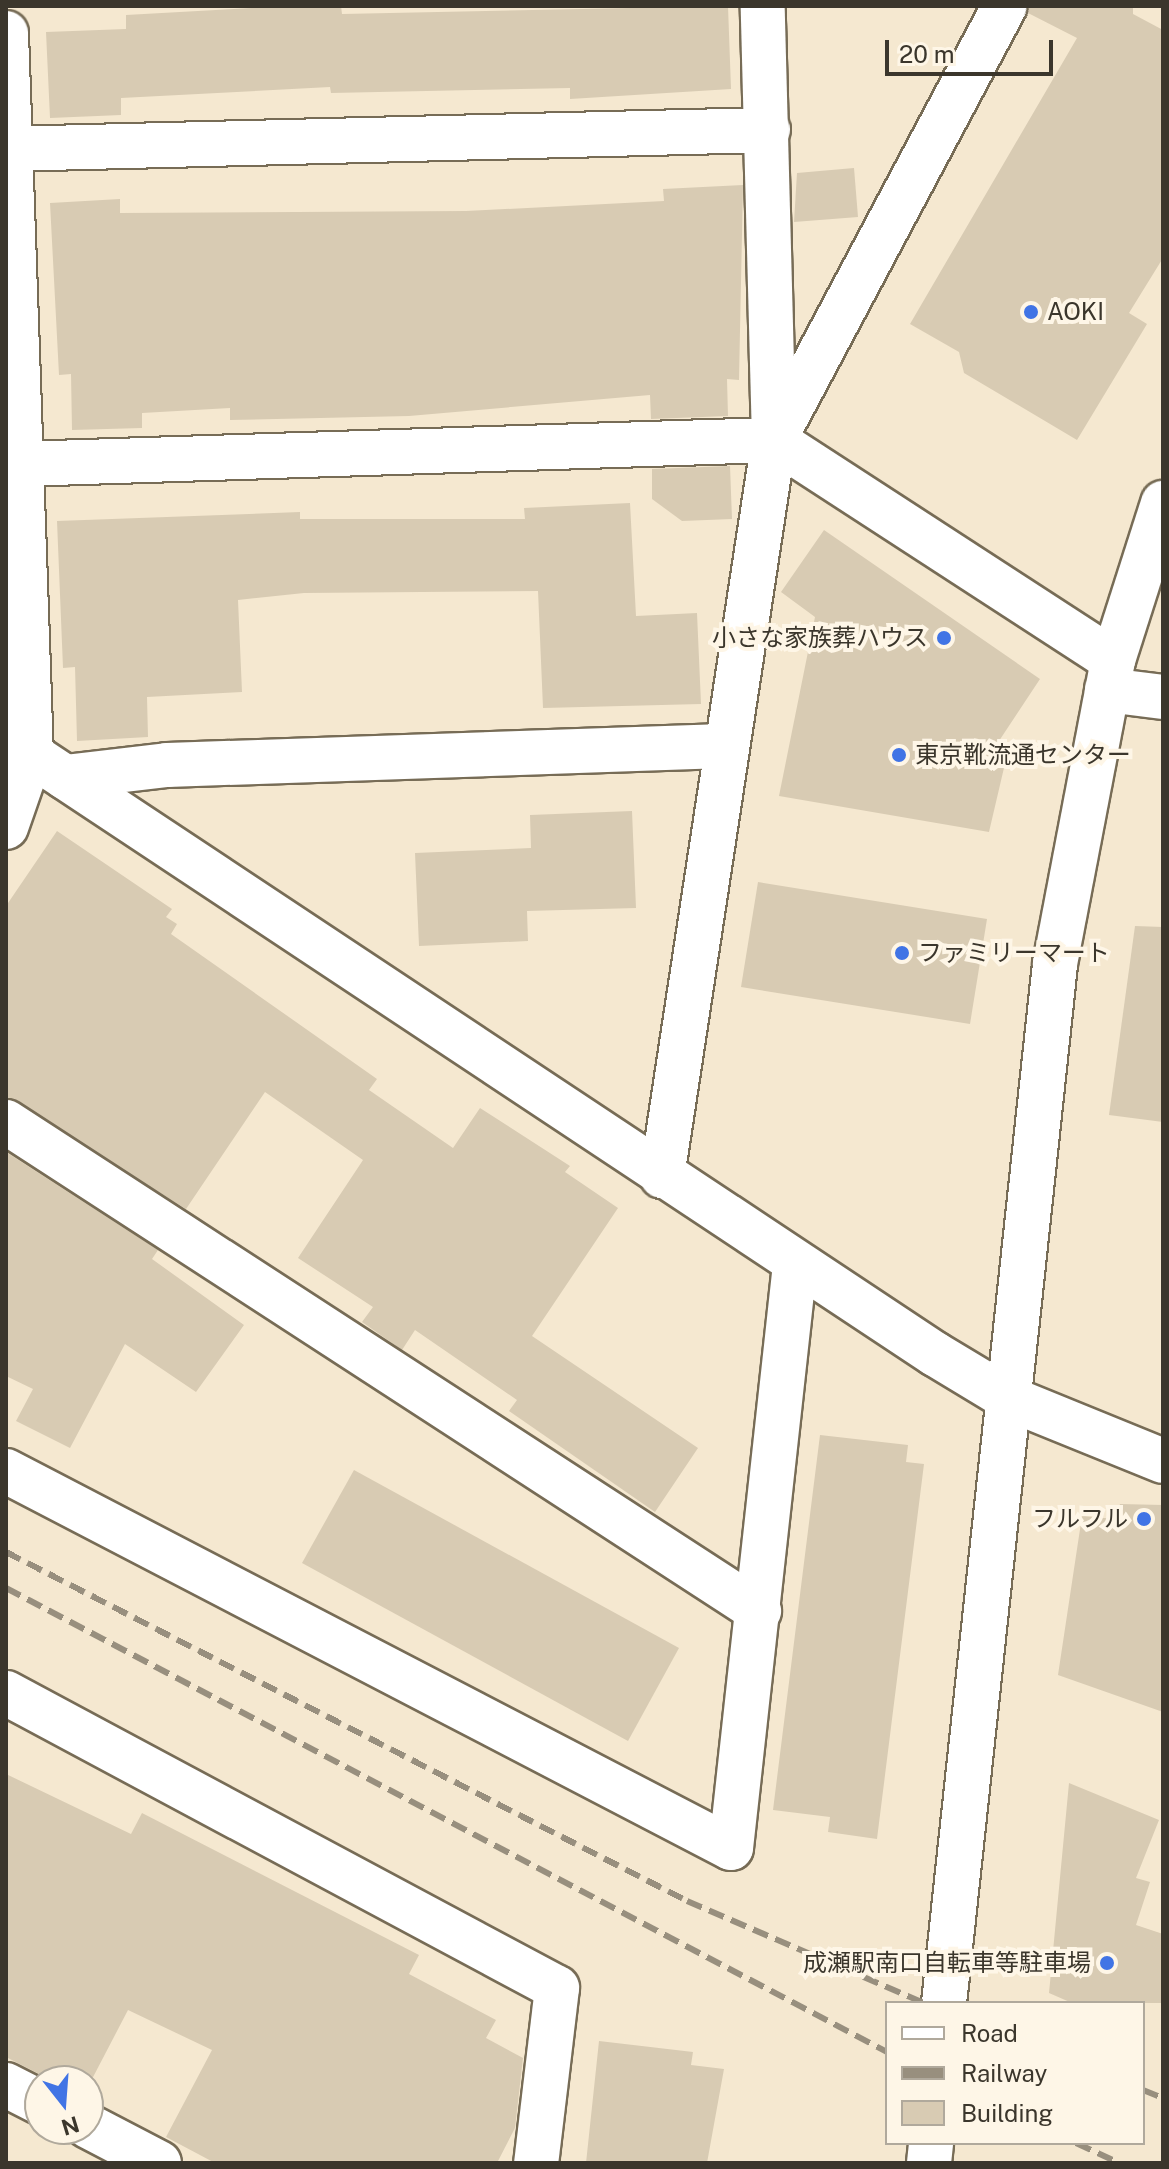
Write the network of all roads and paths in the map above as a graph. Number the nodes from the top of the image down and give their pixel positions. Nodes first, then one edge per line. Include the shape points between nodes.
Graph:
1 (763, 6) edge
2 (1005, 6) edge
3 (6, 33) edge
4 (768, 130) junction
5 (8, 148) edge
6 (774, 440) junction
7 (21, 464) junction
8 (1163, 503) edge
9 (1110, 675) junction
10 (1163, 697) edge
11 (724, 746) junction
12 (34, 757) edge
13 (6, 827) edge
14 (6, 1122) edge
15 (662, 1176) junction
16 (795, 1265) junction
17 (1008, 1398) junction
18 (1163, 1461) edge
19 (6, 1471) edge
20 (759, 1611) junction
21 (6, 1693) edge
22 (944, 2001) edge
23 (6, 2085) edge
24 (24, 2094) edge
25 (104, 2134) edge
26 (159, 2163) edge
27 (536, 2163) edge

1 - 4 street
2 - 6 street
3 - 5 street
4 - 5 street
4 - 6 street
5 - 7 street
6 - 7 street
6 - 9 street
6 - 11 street
7 - 12 street
8 - 9 street
9 - 10 street
9 - 17 street via 1055,964
11 - 12 street via 167,765
11 - 15 street
12 - 13 street
12 - 15 street
14 - 20 street
15 - 16 street
16 - 17 street
16 - 20 street
17 - 18 street
17 - 22 street
19 - 20 street via 731,1848
21 - 27 street via 557,1988
23 - 24 street
25 - 26 street

